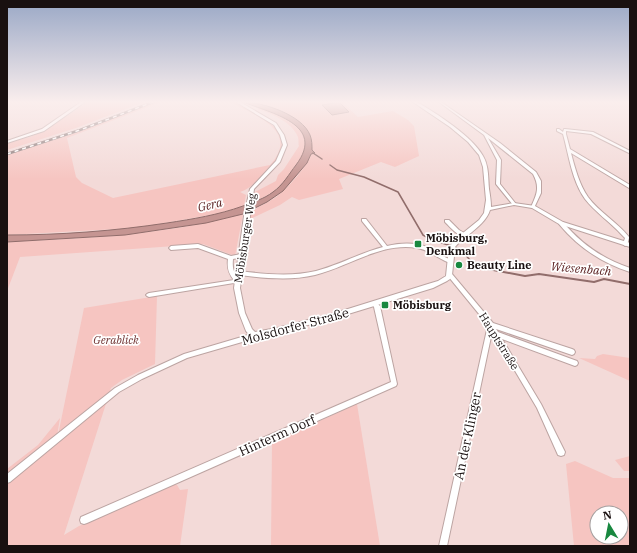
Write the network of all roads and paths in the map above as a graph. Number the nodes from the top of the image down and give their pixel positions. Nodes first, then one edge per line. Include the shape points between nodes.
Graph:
1 (47, 128) edge
2 (277, 128) edge
3 (452, 128) edge
4 (477, 128) edge
5 (558, 130) dead end
6 (565, 131) junction
7 (484, 133) junction
8 (7, 142) edge
9 (569, 150) junction
10 (630, 152) edge
11 (630, 187) edge
12 (514, 204) junction
13 (533, 207) junction
14 (488, 209) junction
15 (364, 220) dead end
16 (447, 221) dead end
17 (561, 223) junction
18 (464, 235) junction
19 (628, 245) edge
20 (171, 248) dead end
21 (386, 248) junction
22 (241, 256) junction
23 (231, 258) junction
24 (450, 261) junction
25 (630, 270) edge
26 (239, 273) junction
27 (450, 275) junction
28 (238, 281) junction
29 (149, 295) dead end
30 (375, 304) junction
31 (491, 325) junction
32 (253, 334) junction
33 (496, 334) junction
34 (572, 352) dead end
35 (575, 363) dead end
36 (561, 452) dead end
37 (7, 479) edge
38 (84, 520) dead end
39 (443, 546) edge

1 - 8 street
2 - 22 street, Möbisburger Weg via 285,145 278,161 252,189
3 - 14 street via 481,155 487,178
4 - 7 street
5 - 6 street
6 - 9 street
6 - 10 street via 589,132
7 - 12 street via 499,160 498,184
7 - 13 street via 535,173 539,181 539,193
9 - 11 street
9 - 19 street via 580,187 597,209 622,232
12 - 13 street
12 - 14 street
13 - 17 street
14 - 18 street
15 - 21 street
16 - 18 street
17 - 19 street
17 - 25 street via 572,235 605,260
18 - 24 street via 453,245
20 - 23 street via 198,246
21 - 24 street via 418,246
21 - 26 street via 308,275
22 - 23 street
22 - 26 street, Möbisburger Weg
23 - 28 street via 229,268 232,276
24 - 27 street
26 - 28 street, Möbisburger Weg
27 - 30 street, Molsdorfer Straße via 435,284
27 - 31 street, Hauptstraße
28 - 29 street
28 - 32 street, Möbisburger Weg via 242,313 249,331
30 - 32 street, Molsdorfer Straße via 258,335
30 - 38 street, Hinterm Dorf via 394,384
31 - 33 street, Hauptstraße
31 - 34 street
31 - 39 street, An der Klinger
32 - 37 street, Molsdorfer Straße via 186,356 117,390
33 - 35 street
33 - 36 street, Hauptstraße via 539,406

